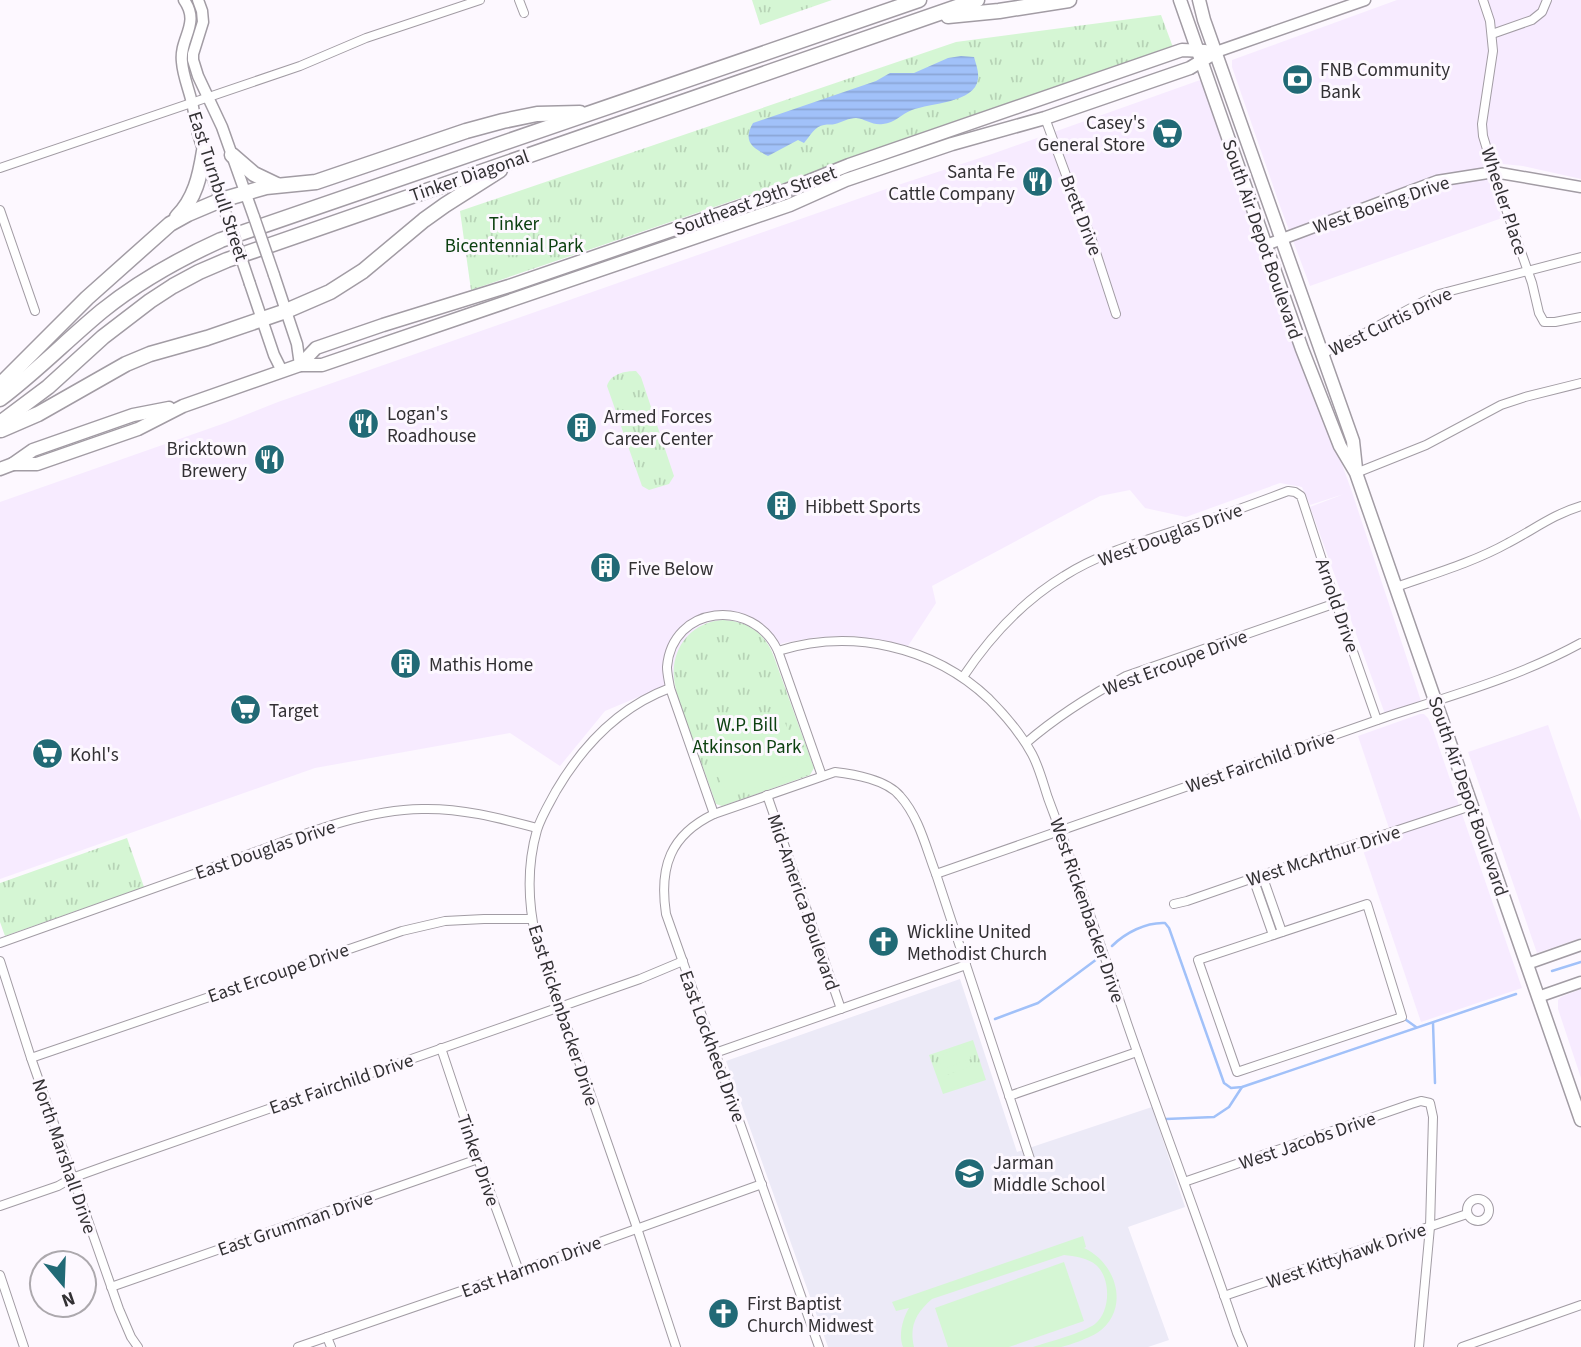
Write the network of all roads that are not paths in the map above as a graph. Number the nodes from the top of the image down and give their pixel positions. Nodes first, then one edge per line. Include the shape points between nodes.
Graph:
1 (184, 0) edge
2 (198, 0) edge
3 (480, 0) edge
4 (519, 0) edge
5 (917, 0) edge
6 (977, 0) edge
7 (1069, 0) edge
8 (1180, 0) edge
9 (1199, 0) edge
10 (1365, 0) edge
11 (1483, 0) edge
12 (1547, 0) edge
13 (524, 13) dead end
14 (923, 19) junction
15 (1492, 34) junction
16 (1216, 52) junction
17 (1200, 56) junction
18 (208, 97) junction
19 (192, 102) junction
20 (592, 113) junction
21 (1045, 118) junction
22 (204, 152) junction
23 (232, 155) junction
24 (522, 157) junction
25 (0, 168) edge
26 (1494, 172) junction
27 (277, 185) junction
28 (1581, 187) edge
29 (245, 192) junction
30 (221, 200) junction
31 (0, 210) edge
32 (170, 224) junction
33 (1273, 241) junction
34 (1581, 257) edge
35 (1528, 271) junction
36 (35, 311) dead end
37 (286, 311) junction
38 (1116, 314) dead end
39 (1581, 317) edge
40 (261, 319) junction
41 (1321, 354) junction
42 (300, 365) junction
43 (282, 371) junction
44 (1581, 383) edge
45 (0, 385) edge
46 (0, 399) edge
47 (0, 423) edge
48 (0, 430) edge
49 (0, 468) edge
50 (1356, 473) junction
51 (1295, 492) joint
52 (1581, 506) edge
53 (1396, 587) junction
54 (1336, 603) junction
55 (1581, 643) edge
56 (778, 651) junction
57 (963, 677) junction
58 (670, 688) junction
59 (1436, 701) junction
60 (1377, 720) junction
61 (1026, 743) junction
62 (822, 776) junction
63 (767, 795) junction
64 (1471, 806) junction
65 (714, 814) junction
66 (537, 828) junction
67 (1061, 830) junction
68 (936, 874) junction
69 (1262, 875) junction
70 (1253, 878) junction
71 (1174, 904) dead end
72 (531, 919) junction
73 (1282, 932) junction
74 (1273, 935) junction
75 (0, 943) edge
76 (1581, 945) edge
77 (0, 961) edge
78 (683, 961) junction
79 (1527, 964) junction
80 (966, 965) junction
81 (1581, 982) edge
82 (1538, 997) junction
83 (559, 1007) junction
84 (841, 1009) junction
85 (441, 1048) junction
86 (1137, 1052) junction
87 (715, 1053) junction
88 (31, 1058) junction
89 (1009, 1096) junction
90 (1580, 1113) edge
91 (478, 1159) junction
92 (1031, 1162) dead end
93 (72, 1178) junction
94 (1184, 1182) junction
95 (762, 1184) junction
96 (0, 1206) edge
97 (1467, 1214) dead end
98 (1430, 1227) junction
99 (637, 1228) junction
100 (519, 1271) junction
101 (0, 1275) edge
102 (111, 1287) junction
103 (1224, 1296) junction
104 (1581, 1305) edge
105 (327, 1337) junction
106 (24, 1345) edge
107 (674, 1346) edge
108 (14, 1347) edge
109 (138, 1347) edge
110 (298, 1347) edge
111 (331, 1347) edge
112 (819, 1347) edge
113 (1243, 1347) edge
114 (1419, 1347) edge
115 (1462, 1347) edge

1 - 19 street, East Turnbull Street via 191,20 181,61
2 - 18 street, East Turnbull Street via 202,22 193,60
3 - 18 street
4 - 13 street
5 - 20 highway, Tinker Diagonal
6 - 14 highway, Tinker Diagonal
7 - 14 highway
8 - 17 main road, South Air Depot Boulevard
9 - 16 main road, South Air Depot Boulevard
10 - 16 street, Southeast 29th Street
11 - 15 street, Wheeler Place
12 - 15 street via 1532,20
14 - 24 highway, Tinker Diagonal
15 - 26 street, Wheeler Place via 1482,124
16 - 17 main road, Southeast 29th Street
16 - 33 main road, South Air Depot Boulevard
17 - 21 main road, Southeast 29th Street via 1185,69
17 - 33 main road, South Air Depot Boulevard
17 - 42 main road, Southeast 29th Street via 1182,50 1158,58 535,277 316,348
18 - 19 street
18 - 23 street, East Turnbull Street
19 - 22 street, East Turnbull Street
19 - 25 street
20 - 27 highway via 537,114 503,121 316,181
20 - 46 highway, Tinker Diagonal via 221,240 175,261 103,310
21 - 38 street, Brett Drive
21 - 42 main road, Southeast 29th Street via 895,163 742,222 322,365
22 - 30 street, East Turnbull Street
22 - 32 highway via 187,207
23 - 27 highway via 254,174
23 - 29 street, East Turnbull Street
24 - 37 highway via 445,205 347,283
24 - 47 highway, Tinker Diagonal via 199,272 128,316
26 - 28 street, West Boeing Drive
26 - 33 street, West Boeing Drive via 1437,181
26 - 35 street, Wheeler Place
27 - 29 highway
29 - 30 highway
29 - 37 street, East Turnbull Street, bridge
30 - 32 highway
30 - 40 street, East Turnbull Street, bridge
31 - 36 street
32 - 45 highway
33 - 41 main road, South Air Depot Boulevard
33 - 50 main road, South Air Depot Boulevard via 1302,349 1340,446
34 - 35 street, West Curtis Drive
35 - 39 street, Wheeler Place via 1544,322
35 - 41 street, West Curtis Drive via 1439,294
37 - 40 highway
37 - 42 street, East Turnbull Street
40 - 43 street, East Turnbull Street
40 - 48 highway via 150,354
41 - 50 main road, South Air Depot Boulevard via 1353,441
42 - 43 main road, Southeast 29th Street
43 - 49 main road, Southeast 29th Street via 183,406 133,415 33,450
44 - 50 street via 1501,405 1426,445
50 - 53 main road, South Air Depot Boulevard
51 - 54 street, Arnold Drive via 1301,496
51 - 57 street, West Douglas Drive via 1148,538 1065,575 999,630
52 - 53 street via 1496,549
53 - 59 main road, South Air Depot Boulevard
54 - 60 street, Arnold Drive
54 - 61 street, West Ercoupe Drive via 1126,676 1097,691
55 - 59 street, West Fairchild Drive
56 - 57 street, West Rickenbacker Drive via 822,642 870,642 930,660
56 - 58 street via 769,636 746,619 730,614 705,617 690,625 674,644 667,665
56 - 62 street
57 - 61 street, West Rickenbacker Drive
58 - 65 street
58 - 66 street, East Rickenbacker Drive via 642,700 592,740 568,771
59 - 60 street, West Fairchild Drive
59 - 64 main road, South Air Depot Boulevard
60 - 67 street, West Fairchild Drive
61 - 67 street, West Rickenbacker Drive
62 - 63 street, East Lockheed Drive
62 - 68 street, East Lockheed Drive via 854,774 898,793 919,828
63 - 65 street, East Lockheed Drive
63 - 84 street, Mid-America Boulevard
64 - 69 street, West McArthur Drive
64 - 79 main road, South Air Depot Boulevard
65 - 78 street, East Lockheed Drive via 696,822 680,838 664,877 666,914
66 - 72 street, East Rickenbacker Drive via 531,858
66 - 75 street, East Douglas Drive via 455,810 421,809 362,817
67 - 68 street, West Fairchild Drive
67 - 86 street, West Rickenbacker Drive
68 - 80 street, East Lockheed Drive
69 - 70 street, West McArthur Drive
69 - 73 street
70 - 71 street, West McArthur Drive
70 - 74 street
72 - 83 street, East Rickenbacker Drive
72 - 88 street, East Ercoupe Drive via 445,921 402,931
73 - 74 street
73 - 74 street via 1367,904 1402,1017 1237,1072 1198,960
76 - 79 street
77 - 88 street, North Marshall Drive
78 - 83 street, East Fairchild Drive
78 - 87 street, East Lockheed Drive
79 - 82 main road, South Air Depot Boulevard
80 - 84 street
80 - 89 street, East Lockheed Drive
81 - 82 street
82 - 90 main road, South Air Depot Boulevard
83 - 85 street, East Fairchild Drive
83 - 99 street, East Rickenbacker Drive
84 - 87 street
85 - 91 street, Tinker Drive
85 - 93 street, East Fairchild Drive
86 - 89 street
86 - 94 street, West Rickenbacker Drive
87 - 95 street, East Lockheed Drive
88 - 93 street, North Marshall Drive
89 - 92 street, East Lockheed Drive
91 - 100 street, Tinker Drive
91 - 102 street, East Grumman Drive
93 - 96 street, East Fairchild Drive
93 - 102 street, North Marshall Drive
94 - 98 street, West Jacobs Drive via 1422,1101 1430,1103 1433,1117
94 - 103 street, West Rickenbacker Drive
95 - 99 street, East Harmon Drive
95 - 112 street, East Lockheed Drive
97 - 98 street, West Kittyhawk Drive
98 - 103 street, West Kittyhawk Drive
98 - 114 street
99 - 100 street, East Harmon Drive
99 - 107 street, East Rickenbacker Drive
100 - 105 street, East Harmon Drive
101 - 106 street
102 - 109 street, North Marshall Drive
103 - 113 street, West Rickenbacker Drive
104 - 115 street
105 - 110 street, East Harmon Drive
105 - 111 street
106 - 108 street

